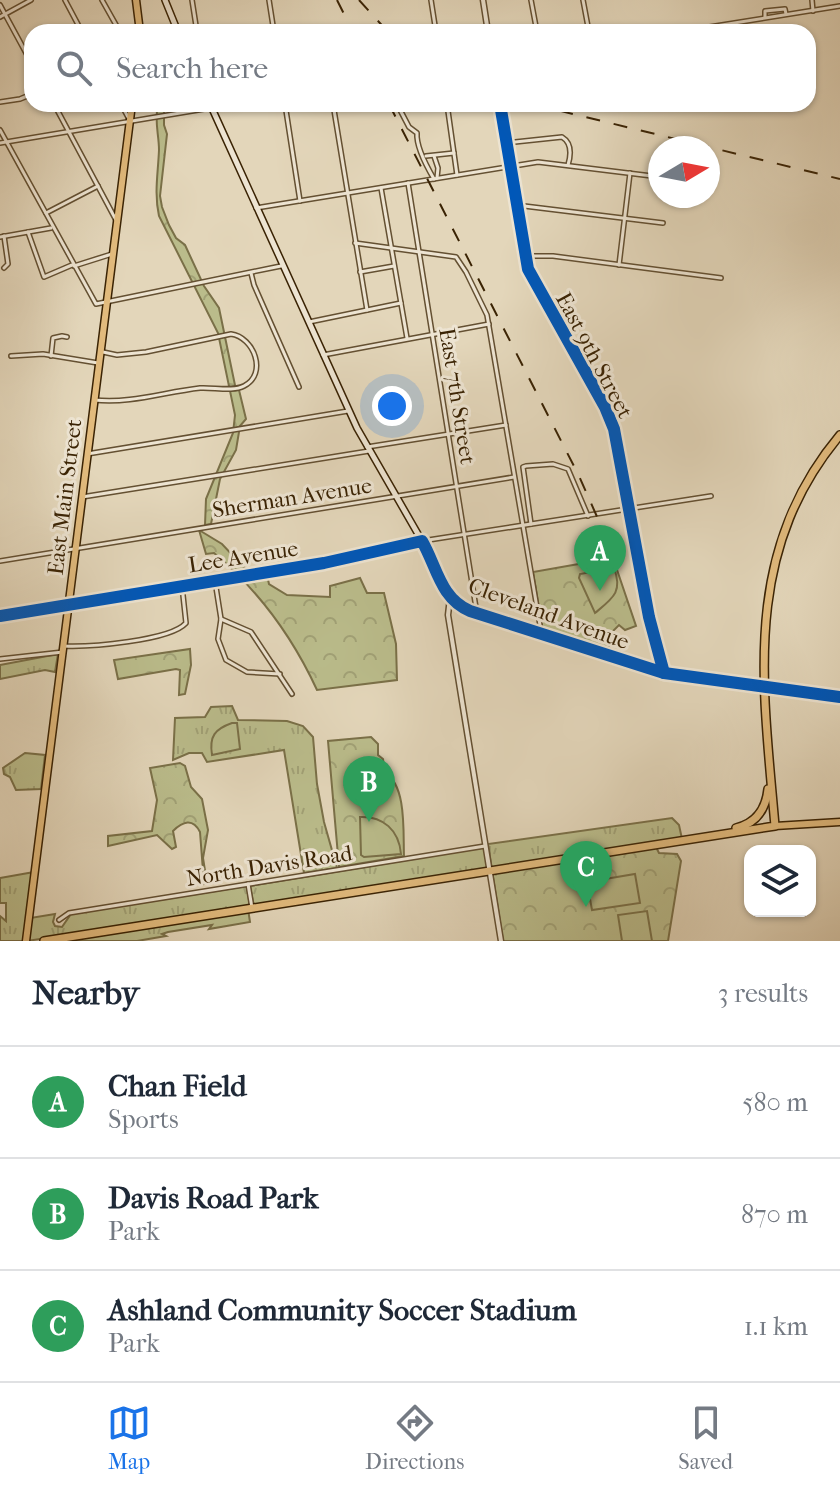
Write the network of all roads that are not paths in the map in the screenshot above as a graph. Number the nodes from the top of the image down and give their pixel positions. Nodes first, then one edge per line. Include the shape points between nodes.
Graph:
1 (31, 0) edge
2 (65, 0) edge
3 (102, 0) edge
4 (136, 0) edge
5 (165, 0) edge
6 (192, 0) edge
7 (269, 0) edge
8 (431, 0) edge
9 (483, 0) edge
10 (531, 0) edge
11 (583, 0) edge
12 (812, 0) edge
13 (0, 5) edge
14 (840, 6) edge
15 (813, 11) junction
16 (5, 14) junction
17 (0, 17) edge
18 (78, 24) edge
19 (116, 24) edge
20 (139, 24) edge
21 (175, 24) edge
22 (196, 24) edge
23 (273, 24) edge
24 (435, 24) edge
25 (487, 24) edge
26 (536, 24) edge
27 (588, 24) edge
28 (728, 24) edge
29 (24, 49) edge
30 (24, 97) edge
31 (0, 102) edge
32 (58, 112) edge
33 (125, 112) edge
34 (131, 112) edge
35 (178, 112) edge
36 (213, 112) edge
37 (286, 112) edge
38 (334, 112) edge
39 (401, 112) edge
40 (448, 112) edge
41 (501, 112) edge
42 (130, 121) junction
43 (0, 130) edge
44 (69, 132) junction
45 (0, 143) edge
46 (7, 143) junction
47 (506, 143) junction
48 (454, 153) junction
49 (426, 156) junction
50 (434, 156) junction
51 (568, 166) junction
52 (510, 167) junction
53 (630, 173) junction
54 (457, 175) junction
55 (648, 175) edge
56 (436, 179) junction
57 (408, 183) junction
58 (98, 186) junction
59 (381, 187) junction
60 (347, 193) junction
61 (300, 201) junction
62 (516, 205) junction
63 (256, 208) junction
64 (46, 213) junction
65 (623, 217) junction
66 (116, 220) junction
67 (663, 223) dead end
68 (53, 227) junction
69 (28, 232) junction
70 (2, 236) edge
71 (355, 243) junction
72 (391, 248) junction
73 (419, 251) junction
74 (112, 254) junction
75 (525, 256) junction
76 (74, 265) junction
77 (619, 265) junction
78 (283, 266) junction
79 (394, 266) junction
80 (4, 268) dead end
81 (360, 272) junction
82 (251, 273) junction
83 (721, 278) dead end
84 (401, 303) junction
85 (105, 304) junction
86 (367, 310) junction
87 (309, 322) junction
88 (490, 323) junction
89 (432, 333) junction
90 (67, 337) dead end
91 (407, 338) junction
92 (99, 351) junction
93 (323, 355) junction
94 (11, 356) dead end
95 (51, 356) junction
96 (98, 363) junction
97 (299, 387) dead end
98 (94, 400) junction
99 (349, 411) junction
100 (506, 425) junction
101 (448, 434) junction
102 (840, 435) edge
103 (368, 449) junction
104 (87, 454) junction
105 (514, 477) junction
106 (457, 486) junction
107 (395, 496) junction
108 (711, 496) dead end
109 (82, 497) junction
110 (629, 509) junction
111 (588, 516) junction
112 (531, 524) junction
113 (522, 525) junction
114 (464, 534) junction
115 (422, 541) junction
116 (76, 549) junction
117 (0, 561) edge
118 (215, 581) junction
119 (182, 586) junction
120 (450, 598) junction
121 (69, 605) junction
122 (477, 614) junction
123 (0, 616) edge
124 (221, 619) junction
125 (542, 635) junction
126 (63, 649) junction
127 (0, 659) edge
128 (664, 673) junction
129 (280, 674) junction
130 (765, 688) junction
131 (292, 694) dead end
132 (840, 697) edge
133 (770, 771) junction
134 (840, 822) edge
135 (775, 826) junction
136 (715, 835) junction
137 (485, 846) junction
138 (489, 871) junction
139 (248, 884) junction
140 (252, 908) junction
141 (59, 920) dead end
142 (26, 941) edge
143 (44, 941) edge
144 (501, 941) edge

1 - 16 street
2 - 18 street
3 - 19 street
4 - 20 main road
5 - 21 main road
6 - 22 street
7 - 23 street
8 - 24 street
9 - 25 street
10 - 26 street
11 - 27 street
12 - 15 street
13 - 16 street
14 - 15 street
15 - 28 street via 786,14 781,8 765,11 765,18
16 - 17 street
16 - 29 street
30 - 31 street
32 - 44 street
33 - 42 street
34 - 42 main road, East Main Street
35 - 42 street
36 - 63 main road, Cleveland Avenue
37 - 61 street
38 - 60 street
39 - 49 street
40 - 48 street
41 - 47 street, East 9th Street
42 - 44 street
42 - 66 main road, East Main Street
43 - 46 street
44 - 46 street
44 - 58 street
45 - 46 street
46 - 64 street
47 - 51 street via 562,137 570,150
47 - 52 street, East 9th Street
48 - 50 street
48 - 54 street
49 - 50 street
49 - 56 street
50 - 56 street
51 - 52 street via 538,162
51 - 53 street
52 - 54 street
52 - 62 street, East 9th Street
53 - 55 street
53 - 65 street
54 - 56 street
56 - 57 street
57 - 59 street
57 - 73 street, East 7th Street
58 - 64 street
58 - 66 street
59 - 60 street
59 - 72 street
60 - 61 street
60 - 71 street
61 - 63 street
62 - 65 street
62 - 75 street, East 9th Street
63 - 78 main road, Cleveland Avenue
64 - 68 street
65 - 67 street
65 - 77 street
66 - 74 main road, East Main Street
68 - 69 street
68 - 76 street
69 - 70 street
69 - 76 street via 44,277
70 - 80 street via 8,264
71 - 72 street
71 - 81 street
72 - 73 street
72 - 79 street
73 - 88 street via 461,262
73 - 89 street, East 7th Street
74 - 76 street
74 - 85 main road, East Main Street
75 - 77 street
75 - 110 street, East 9th Street via 537,289 611,420
76 - 85 street via 95,302
77 - 83 street
78 - 82 street
78 - 87 main road, Cleveland Avenue
79 - 81 street
79 - 84 street
81 - 86 street
82 - 85 street
82 - 97 street
84 - 86 street
84 - 91 street
85 - 92 main road, East Main Street
86 - 87 street
87 - 93 main road, Cleveland Avenue
88 - 89 street
88 - 100 street
89 - 91 street
89 - 101 street, East 7th Street
90 - 95 street via 53,338
91 - 93 street
92 - 96 main road, East Main Street
92 - 98 street via 146,352 231,334 247,340 256,357 253,377 241,388 201,388 122,402
93 - 99 main road, Cleveland Avenue
94 - 95 street
95 - 96 street
96 - 98 main road, East Main Street
98 - 104 main road, East Main Street
99 - 103 main road, Cleveland Avenue
99 - 104 street
100 - 101 street
100 - 105 street
101 - 103 street
101 - 106 street, East 7th Street
102 - 130 highway via 805,487 779,548 766,610
103 - 107 main road, Cleveland Avenue
103 - 109 street
104 - 109 main road, East Main Street
105 - 106 street, Sherman Avenue
105 - 113 street
106 - 107 street, Sherman Avenue
106 - 114 street, East 7th Street
107 - 115 main road, Cleveland Avenue
107 - 116 street, Sherman Avenue
108 - 110 street, Lee Avenue
109 - 116 main road, East Main Street
110 - 111 street, Lee Avenue
110 - 128 street, East 9th Street
111 - 112 street, Lee Avenue
111 - 112 street via 568,469 526,466
112 - 113 street, Lee Avenue
113 - 114 street, Lee Avenue
113 - 125 street
114 - 115 street, Lee Avenue
114 - 122 street, East 7th Street
115 - 118 street, Lee Avenue
115 - 120 main road, Cleveland Avenue
116 - 117 street, Sherman Avenue
116 - 121 main road, East Main Street
118 - 119 street, Lee Avenue
118 - 124 street
119 - 121 street, Lee Avenue
119 - 126 street via 186,623 175,632
120 - 122 main road, Cleveland Avenue
120 - 137 street via 448,615
121 - 123 street, Lee Avenue
121 - 126 main road, East Main Street
122 - 125 main road, Cleveland Avenue
124 - 129 street via 251,632
124 - 129 street via 218,639 229,663 247,672
125 - 128 main road, Cleveland Avenue
126 - 127 street
126 - 142 main road, East Main Street
128 - 130 main road, Cleveland Avenue
129 - 131 street
130 - 132 main road, Cleveland Avenue
130 - 133 highway
133 - 135 highway
133 - 136 highway via 759,816
134 - 135 main road
135 - 136 highway
136 - 138 highway
137 - 138 street
137 - 139 street, North Davis Road
138 - 140 highway
138 - 144 street
139 - 140 street
139 - 141 street, North Davis Road via 69,913
140 - 143 highway

